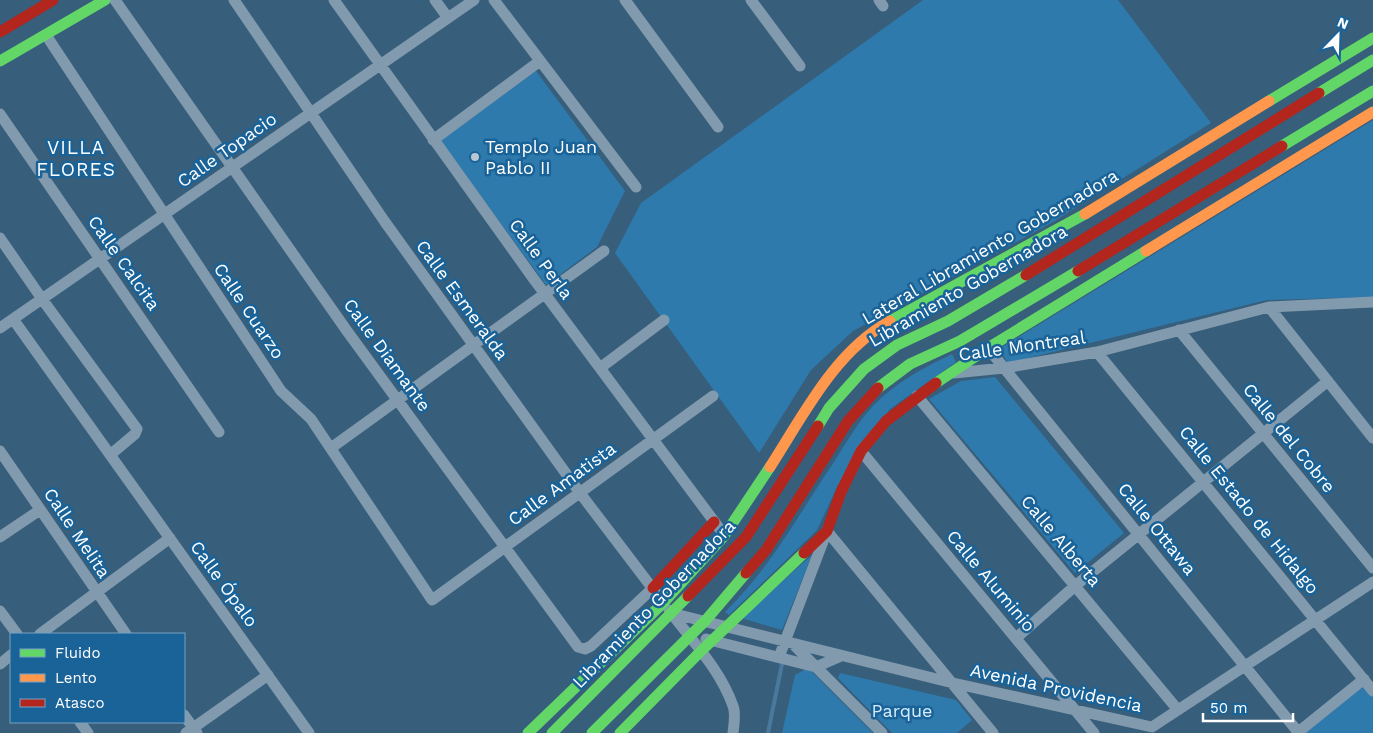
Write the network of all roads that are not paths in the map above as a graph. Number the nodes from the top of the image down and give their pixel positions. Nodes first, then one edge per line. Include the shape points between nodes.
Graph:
1 (53, 0) edge
2 (105, 0) edge
3 (115, 0) edge
4 (234, 0) edge
5 (334, 0) edge
6 (435, 0) edge
7 (474, 0) edge
8 (494, 0) edge
9 (625, 0) edge
10 (751, 0) edge
11 (448, 18) junction
12 (0, 32) edge
13 (46, 34) junction
14 (1373, 38) edge
15 (1373, 60) edge
16 (0, 61) edge
17 (540, 62) junction
18 (380, 65) junction
19 (800, 66) dead end
20 (1373, 91) edge
21 (1373, 112) edge
22 (310, 113) junction
23 (0, 114) edge
24 (718, 127) dead end
25 (433, 140) junction
26 (231, 168) junction
27 (636, 187) dead end
28 (164, 215) junction
29 (0, 238) edge
30 (604, 251) dead end
31 (100, 259) junction
32 (545, 294) junction
33 (42, 299) junction
34 (1371, 304) edge
35 (1269, 307) junction
36 (13, 319) junction
37 (664, 320) dead end
38 (0, 328) edge
39 (1179, 330) junction
40 (474, 345) junction
41 (988, 348) junction
42 (1097, 352) junction
43 (600, 368) junction
44 (1004, 368) junction
45 (954, 372) junction
46 (1328, 381) junction
47 (713, 396) dead end
48 (917, 396) junction
49 (398, 400) junction
50 (219, 432) dead end
51 (1264, 434) junction
52 (1373, 438) edge
53 (653, 440) junction
54 (331, 448) junction
55 (0, 451) edge
56 (861, 451) junction
57 (110, 455) junction
58 (1204, 483) junction
59 (580, 492) junction
60 (40, 510) junction
61 (714, 522) junction
62 (827, 530) junction
63 (1139, 534) junction
64 (724, 536) junction
65 (0, 537) edge
66 (170, 538) junction
67 (505, 548) junction
68 (1373, 568) edge
69 (1373, 582) edge
70 (1075, 586) junction
71 (653, 588) junction
72 (97, 592) junction
73 (432, 600) joint
74 (663, 603) junction
75 (0, 611) edge
76 (671, 613) junction
77 (706, 620) junction
78 (1315, 620) junction
79 (726, 626) junction
80 (16, 633) edge
81 (41, 633) edge
82 (125, 633) edge
83 (690, 635) junction
84 (1016, 638) junction
85 (712, 640) junction
86 (788, 642) junction
87 (702, 650) junction
88 (10, 656) edge
89 (841, 656) junction
90 (779, 657) junction
91 (0, 664) edge
92 (1245, 666) junction
93 (816, 667) junction
94 (268, 676) junction
95 (1364, 679) junction
96 (952, 683) junction
97 (1373, 691) edge
98 (1075, 709) junction
99 (1178, 710) junction
100 (185, 717) edge
101 (192, 731) edge
102 (309, 733) edge
103 (528, 733) edge
104 (552, 733) edge
105 (592, 733) edge
106 (620, 733) edge
107 (733, 733) edge
108 (882, 733) edge
109 (993, 733) edge
110 (1094, 733) edge
111 (1298, 733) edge

1 - 12 main road
2 - 13 main road
3 - 26 street, Calle Diamante
4 - 22 street, Calle Esmeralda
5 - 18 street, Calle Perla
6 - 11 street
7 - 11 street, Calle Topacio
8 - 17 street
9 - 24 street
10 - 19 street
11 - 18 street, Calle Topacio
13 - 16 main road
13 - 28 street, Calle Cuarzo
14 - 64 main road, Lateral Libramiento Gobernadora via 1060,229 883,325 855,347 834,371
15 - 76 main road, Libramiento Gobernadora via 1006,288 897,345 864,369 829,408 746,537
17 - 25 street
17 - 27 street
18 - 22 street, Calle Topacio
18 - 25 street, Calle Perla
20 - 77 main road via 1019,307 960,341 910,364 880,386 848,421 766,550
21 - 41 main road
22 - 26 street, Calle Topacio
22 - 40 street, Calle Esmeralda
23 - 31 street, Calle Calcita
25 - 32 street, Calle Perla
26 - 28 street, Calle Topacio
26 - 49 street, Calle Diamante
28 - 31 street, Calle Topacio
28 - 54 street, Calle Cuarzo via 281,391 312,419
29 - 33 street
30 - 32 street
31 - 33 street, Calle Topacio
31 - 50 street, Calle Calcita
32 - 40 street
32 - 43 street, Calle Perla
33 - 36 street, Calle Topacio
33 - 57 street via 137,428 135,434
34 - 35 street, Calle Montreal
35 - 39 street, Calle Montreal
35 - 46 street
36 - 38 street, Calle Topacio
36 - 57 street, Calle Ópalo
37 - 43 street
39 - 42 street, Calle Montreal
39 - 51 street, Calle del Cobre
40 - 49 street
40 - 59 street, Calle Esmeralda
41 - 44 street, Calle Ottawa
41 - 45 main road
42 - 44 street, Calle Montreal
42 - 58 street, Calle Estado de Hidalgo
43 - 53 street, Calle Perla
44 - 45 street, Calle Montreal
44 - 63 street, Calle Ottawa
45 - 48 main road, Calle Montreal
46 - 51 street
46 - 52 street
47 - 53 street, Calle Amatista
48 - 56 main road, Calle Montreal via 886,422
48 - 70 street, Calle Alberta
49 - 54 street
49 - 67 street, Calle Diamante
51 - 58 street
51 - 68 street, Calle del Cobre
53 - 59 street, Calle Amatista
53 - 61 street, Calle Perla
54 - 73 street, Calle Cuarzo
55 - 60 street, Calle Melita
56 - 62 main road, Calle Montreal
56 - 84 street, Calle Aluminio
57 - 66 street, Calle Ópalo
58 - 63 street
58 - 78 street, Calle Estado de Hidalgo
59 - 67 street, Calle Amatista
59 - 71 street, Calle Esmeralda
60 - 65 street
60 - 72 street, Calle Melita
61 - 64 street, Calle Perla
61 - 71 main road
62 - 79 main road
62 - 86 street, Calle Montreal
62 - 96 street
63 - 70 street
63 - 92 street, Calle Ottawa
64 - 74 main road, Lateral Libramiento Gobernadora
66 - 72 street
66 - 94 street, Calle Ópalo
67 - 71 street, Calle Diamante via 578,647 586,649
67 - 73 street, Calle Amatista
69 - 78 street, Avenida Providencia
70 - 84 street
70 - 99 street, Calle Alberta
71 - 74 street, Calle Esmeralda
72 - 81 street
72 - 82 street, Calle Melita
74 - 76 street, Calle Esmeralda
74 - 103 main road, Lateral Libramiento Gobernadora
75 - 80 street
76 - 77 street, Avenida Providencia
76 - 83 street
76 - 104 main road, Libramiento Gobernadora
77 - 79 street, Avenida Providencia
77 - 83 main road
78 - 92 street, Avenida Providencia
78 - 95 street, Calle Estado de Hidalgo
79 - 85 main road
79 - 86 street, Avenida Providencia
83 - 85 street
83 - 87 street
83 - 105 main road
84 - 98 street, Calle Aluminio
85 - 87 main road
85 - 90 street
86 - 89 street, Avenida Providencia
86 - 90 street, Calle Montreal
86 - 93 street
87 - 106 main road
87 - 107 street via 734,708
88 - 91 street
89 - 93 street
89 - 96 street, Avenida Providencia
90 - 93 street
92 - 99 street, Avenida Providencia
92 - 111 street, Calle Ottawa
93 - 108 street
94 - 101 street
94 - 102 street, Calle Ópalo
95 - 97 street, Calle Estado de Hidalgo
95 - 111 street
96 - 98 street, Avenida Providencia
96 - 109 street
98 - 99 street, Avenida Providencia via 1152,727
98 - 110 street, Calle Aluminio
100 - 101 street

